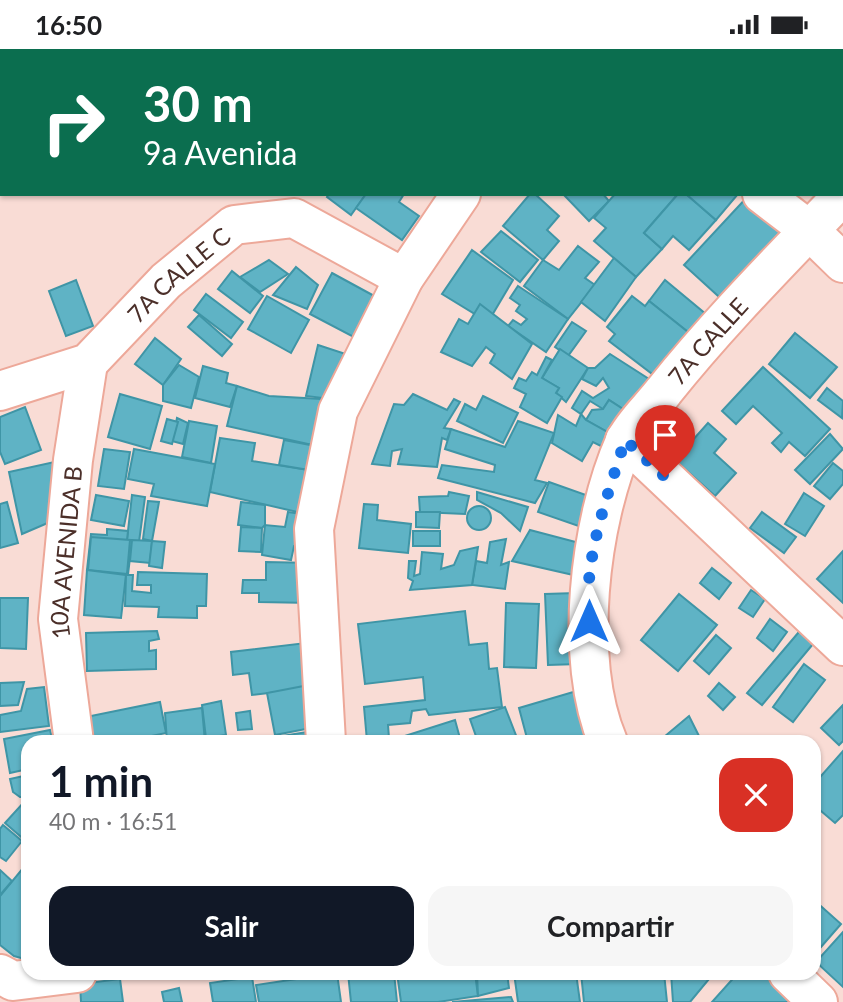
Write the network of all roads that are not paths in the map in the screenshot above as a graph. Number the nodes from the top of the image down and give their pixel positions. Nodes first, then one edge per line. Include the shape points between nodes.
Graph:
1 (460, 196) edge
2 (765, 196) edge
3 (842, 196) edge
4 (809, 230) junction
5 (843, 263) edge
6 (404, 278) junction
7 (88, 363) junction
8 (0, 391) edge
9 (625, 440) junction
10 (843, 646) edge
11 (603, 729) edge
12 (73, 735) edge
13 (327, 735) edge
14 (795, 980) edge
15 (818, 1002) edge

1 - 6 street
2 - 4 street
3 - 4 street, 7A CALLE
4 - 5 street
4 - 9 street, 7A CALLE via 700,346
6 - 7 street, 7A CALLE C via 294,218 234,225 166,281
6 - 13 street via 338,411 314,529
7 - 8 street, 7A CALLE C
7 - 12 street, 10A AVENIDA B via 73,460 58,619
9 - 10 street
9 - 11 street, 7A CALLE via 598,526 587,598
14 - 15 street

